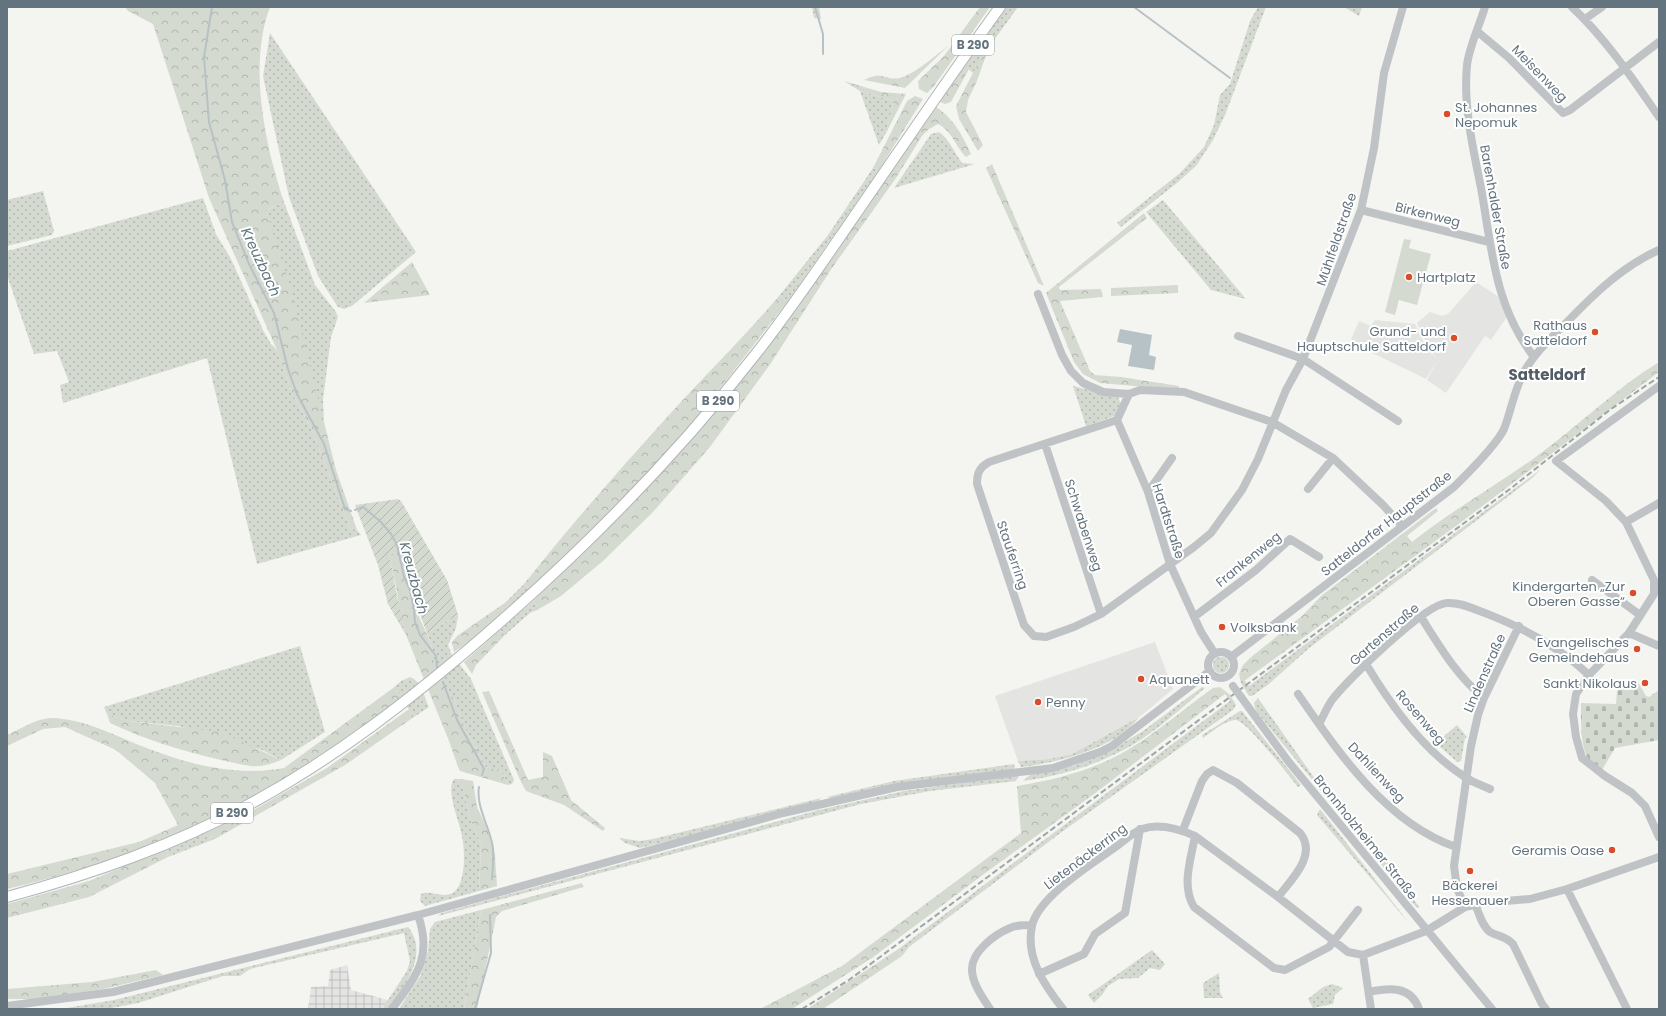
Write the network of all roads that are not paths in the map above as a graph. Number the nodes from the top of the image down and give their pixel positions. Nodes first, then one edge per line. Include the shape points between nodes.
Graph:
1 (1000, 7) edge
2 (1403, 7) edge
3 (1486, 7) edge
4 (1572, 7) edge
5 (1602, 7) edge
6 (1585, 19) junction
7 (1478, 32) junction
8 (1659, 42) edge
9 (1626, 69) junction
10 (1659, 117) edge
11 (1361, 210) junction
12 (1489, 242) junction
13 (1659, 250) edge
14 (1038, 294) dead end
15 (1238, 336) dead end
16 (1534, 356) junction
17 (1304, 359) junction
18 (1659, 386) edge
19 (1129, 394) junction
20 (1117, 420) junction
21 (1398, 421) dead end
22 (1272, 422) junction
23 (1045, 444) junction
24 (1172, 458) dead end
25 (1333, 458) junction
26 (1308, 488) dead end
27 (1148, 492) junction
28 (1659, 503) edge
29 (1626, 522) junction
30 (1402, 526) junction
31 (1320, 557) dead end
32 (1170, 564) junction
33 (1592, 580) dead end
34 (1101, 614) junction
35 (1640, 615) junction
36 (1194, 617) junction
37 (1421, 617) junction
38 (1518, 626) junction
39 (1629, 633) junction
40 (1659, 646) edge
41 (1215, 654) junction
42 (1231, 657) junction
43 (1366, 664) junction
44 (1210, 671) junction
45 (1589, 675) junction
46 (1228, 676) junction
47 (1298, 694) dead end
48 (1484, 698) junction
49 (1319, 724) junction
50 (1465, 778) junction
51 (1490, 789) dead end
52 (1140, 829) junction
53 (1183, 830) junction
54 (1195, 836) junction
55 (1659, 837) edge
56 (1456, 847) junction
57 (1659, 857) edge
58 (1567, 889) junction
59 (7, 897) edge
60 (1278, 898) junction
61 (1475, 904) junction
62 (1465, 907) junction
63 (1358, 910) dead end
64 (418, 915) junction
65 (1032, 925) junction
66 (1426, 931) junction
67 (1334, 942) junction
68 (1363, 955) junction
69 (1039, 974) junction
70 (1369, 992) junction
71 (7, 1006) edge
72 (392, 1009) edge
73 (990, 1009) edge
74 (1063, 1009) edge
75 (1371, 1009) edge
76 (1419, 1009) edge
77 (1492, 1009) edge
78 (1546, 1009) edge
79 (1627, 1009) edge

1 - 59 main road, B 290 via 757,354 691,434 620,511 556,573 395,710 309,770 216,821 119,863
2 - 11 street, Mühlfeldstraße via 1384,73 1374,148
3 - 7 street, Barenhalder Straße
4 - 6 street
5 - 6 street
6 - 9 street
7 - 9 street, Meisenweg via 1509,58 1563,113
7 - 12 street, Barenhalder Straße via 1467,63 1466,99
8 - 9 street
9 - 10 street
11 - 12 street, Birkenweg
11 - 17 street, Mühlfeldstraße
12 - 16 street, Barenhalder Straße via 1498,286 1511,320
13 - 16 street, Satteldorfer Hauptstraße via 1642,258 1612,279
14 - 19 street via 1071,371 1083,383 1103,392
15 - 17 street
16 - 30 street, Satteldorfer Hauptstraße via 1523,375 1503,430 1494,442 1454,487
17 - 21 street
17 - 22 street, Mühlfeldstraße via 1286,390
18 - 29 street via 1556,461 1606,501
19 - 20 street
19 - 22 street via 1140,390 1184,392
20 - 23 street, Stauferring
20 - 27 street, Hardtstraße
22 - 25 street
22 - 32 street, Mühlfeldstraße via 1258,459 1228,510 1211,533
23 - 34 street, Schwabenweg
23 - 34 street, Stauferring via 989,462 977,474 977,484 1024,625 1034,636 1046,637
24 - 27 street
25 - 26 street
25 - 30 street
27 - 32 street, Hardtstraße
28 - 29 street
29 - 35 street via 1654,580 1654,594
30 - 42 street, Satteldorfer Hauptstraße
31 - 36 street, Frankenweg via 1290,539 1256,570
32 - 34 street, Stauferring
32 - 36 street, Hardtstraße
33 - 35 street
35 - 39 street
36 - 41 street, Hardtstraße
37 - 38 street, Gartenstraße via 1446,602 1469,607
37 - 43 street, Gartenstraße
37 - 48 street via 1462,678
38 - 45 street, Gartenstraße via 1544,640
38 - 48 street, Lindenstraße
39 - 40 street
39 - 45 street
41 - 42 street via 1225,652
41 - 44 street via 1209,660
42 - 46 street via 1233,669
43 - 49 street, Gartenstraße via 1331,702
43 - 50 street, Rosenweg via 1399,713 1446,763
44 - 46 street via 1217,677
44 - 64 street via 1112,746 1053,768 897,787 783,813
45 - 55 street via 1576,694 1573,714 1582,758 1632,793 1645,806
46 - 66 street, Bronnholzheimer Straße, bridge via 1288,761
47 - 49 street, Dahlienweg
48 - 50 street, Lindenstraße
49 - 56 street, Dahlienweg via 1381,798 1413,826
50 - 51 street
50 - 56 street, Lindenstraße
52 - 53 street, Lietenäckerring via 1164,827
52 - 65 street, Lietenäckerring via 1058,890 1046,902
52 - 69 street via 1125,913 1095,934 1084,954
53 - 54 street, Lietenäckerring
53 - 60 street via 1207,774 1213,770 1237,783 1304,838 1306,856
54 - 60 street, Lietenäckerring
54 - 67 street via 1186,887 1194,907 1274,968 1285,970
56 - 62 street, Lindenstraße via 1454,866 1457,888
57 - 58 street
58 - 61 street via 1530,899
58 - 79 street
60 - 67 street, Lietenäckerring
61 - 62 street
61 - 78 street via 1490,932 1506,937 1513,944
62 - 66 street
63 - 67 street
64 - 71 street via 113,992
64 - 72 street via 423,935 421,963 416,976
65 - 69 street, Lietenäckerring via 1031,947
65 - 73 street via 1011,927 988,942 973,960 972,971 976,983
66 - 68 street
66 - 77 street, Bronnholzheimer Straße
67 - 68 street, Lietenäckerring via 1348,952
68 - 70 street
69 - 74 street, Lietenäckerring
70 - 75 street
70 - 76 street via 1398,989 1406,993

